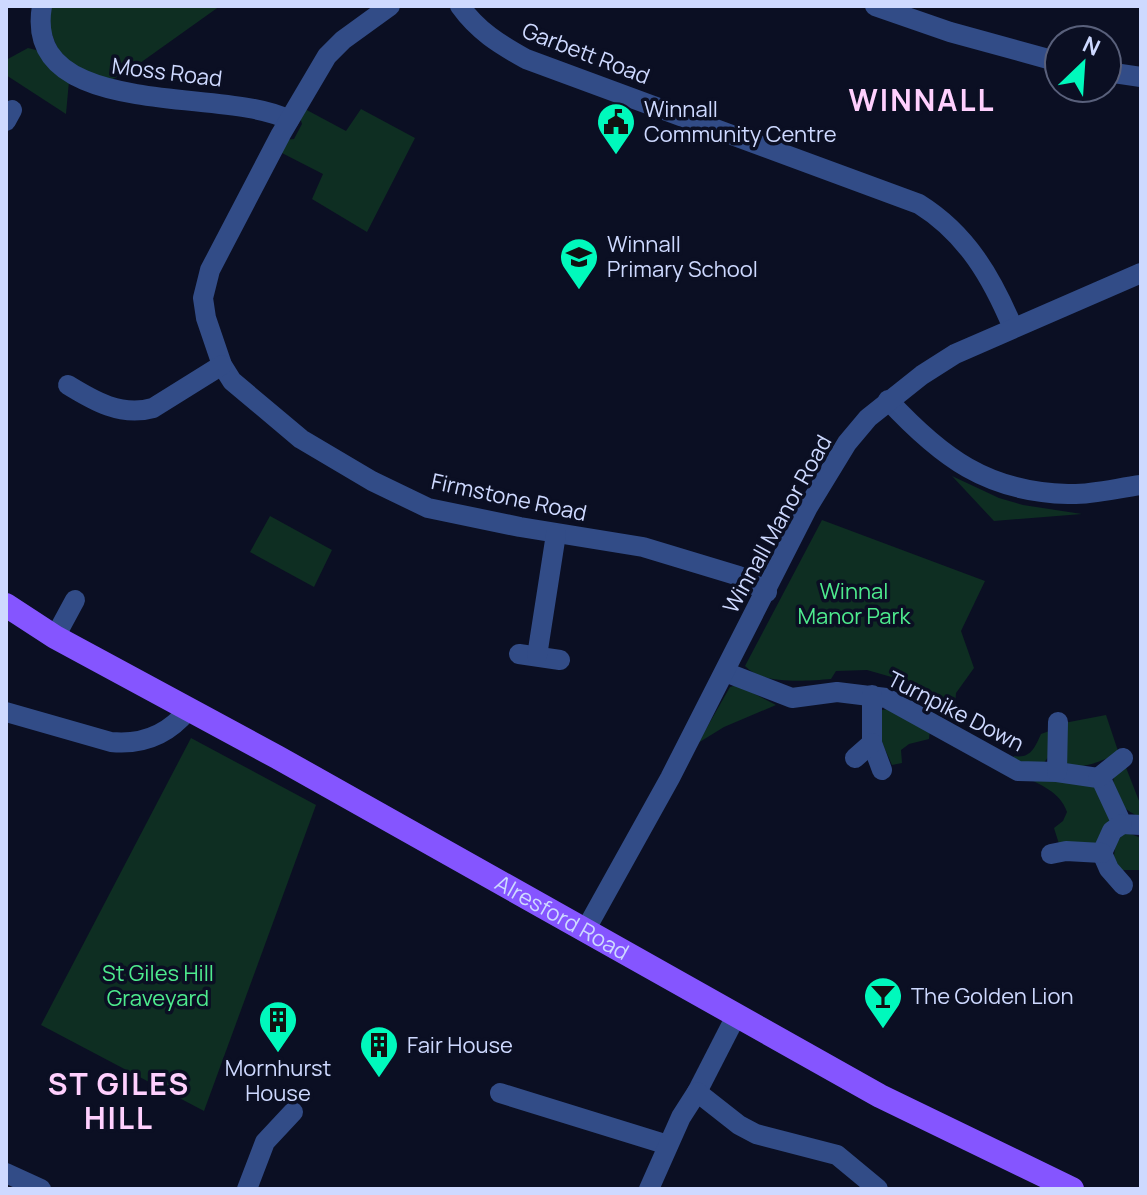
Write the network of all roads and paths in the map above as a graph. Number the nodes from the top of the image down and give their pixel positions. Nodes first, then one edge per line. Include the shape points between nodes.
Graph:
1 (42, 6) edge
2 (390, 6) edge
3 (460, 6) edge
4 (875, 6) edge
5 (1043, 58) edge
6 (289, 120) junction
7 (1141, 273) edge
8 (1013, 328) junction
9 (222, 365) junction
10 (67, 386) dead end
11 (888, 400) junction
12 (1141, 485) edge
13 (556, 534) junction
14 (767, 592) junction
15 (75, 600) dead end
16 (6, 605) edge
17 (55, 637) junction
18 (560, 660) dead end
19 (725, 672) junction
20 (872, 695) junction
21 (188, 710) junction
22 (6, 712) edge
23 (1058, 722) dead end
24 (872, 743) junction
25 (855, 758) dead end
26 (1123, 758) dead end
27 (882, 770) dead end
28 (1057, 772) junction
29 (1098, 778) junction
30 (1131, 824) edge
31 (1102, 853) junction
32 (1051, 854) dead end
33 (1123, 885) dead end
34 (586, 929) junction
35 (736, 1016) junction
36 (697, 1092) junction
37 (500, 1093) dead end
38 (293, 1112) dead end
39 (668, 1145) junction
40 (6, 1173) edge
41 (41, 1189) edge
42 (247, 1189) edge
43 (649, 1189) edge
44 (878, 1189) edge
45 (1072, 1189) edge

1 - 6 street, Moss Road via 40,28 48,51 93,86 262,108
2 - 6 street, Firmstone Road via 327,56
3 - 8 street, Garbett Road via 496,43 526,59 933,212 964,240 997,289
4 - 5 street
6 - 9 street, Firmstone Road via 206,282 206,318
7 - 8 street, Winnall Manor Road
8 - 11 street, Winnall Manor Road via 955,354
9 - 10 street via 144,411 106,406
9 - 13 street, Firmstone Road via 232,381 280,423 372,481 428,508
11 - 12 street via 949,457 1004,483 1070,494
11 - 14 street, Winnall Manor Road via 835,462
13 - 14 street, Firmstone Road via 643,547 739,576
13 - 18 street via 528,655
14 - 19 street, Winnall Manor Road
15 - 17 street
16 - 17 main road, Alresford Road
17 - 21 main road, Alresford Road
19 - 20 street, Turnpike Down via 792,698 837,692
19 - 34 street, Winnall Manor Road
20 - 24 street
20 - 28 street, Turnpike Down via 1018,771
21 - 22 street via 161,734 126,744
21 - 34 main road, Alresford Road
23 - 28 street
24 - 25 street
24 - 27 street
26 - 29 street
28 - 29 street, Turnpike Down
29 - 30 street
30 - 31 street via 1112,831
31 - 32 street
31 - 33 street
34 - 35 main road, Alresford Road
35 - 36 street
35 - 45 main road, Alresford Road via 880,1096
36 - 39 street
36 - 44 street via 756,1134 837,1155
37 - 39 street
38 - 42 street via 265,1142
39 - 43 street
40 - 41 street

